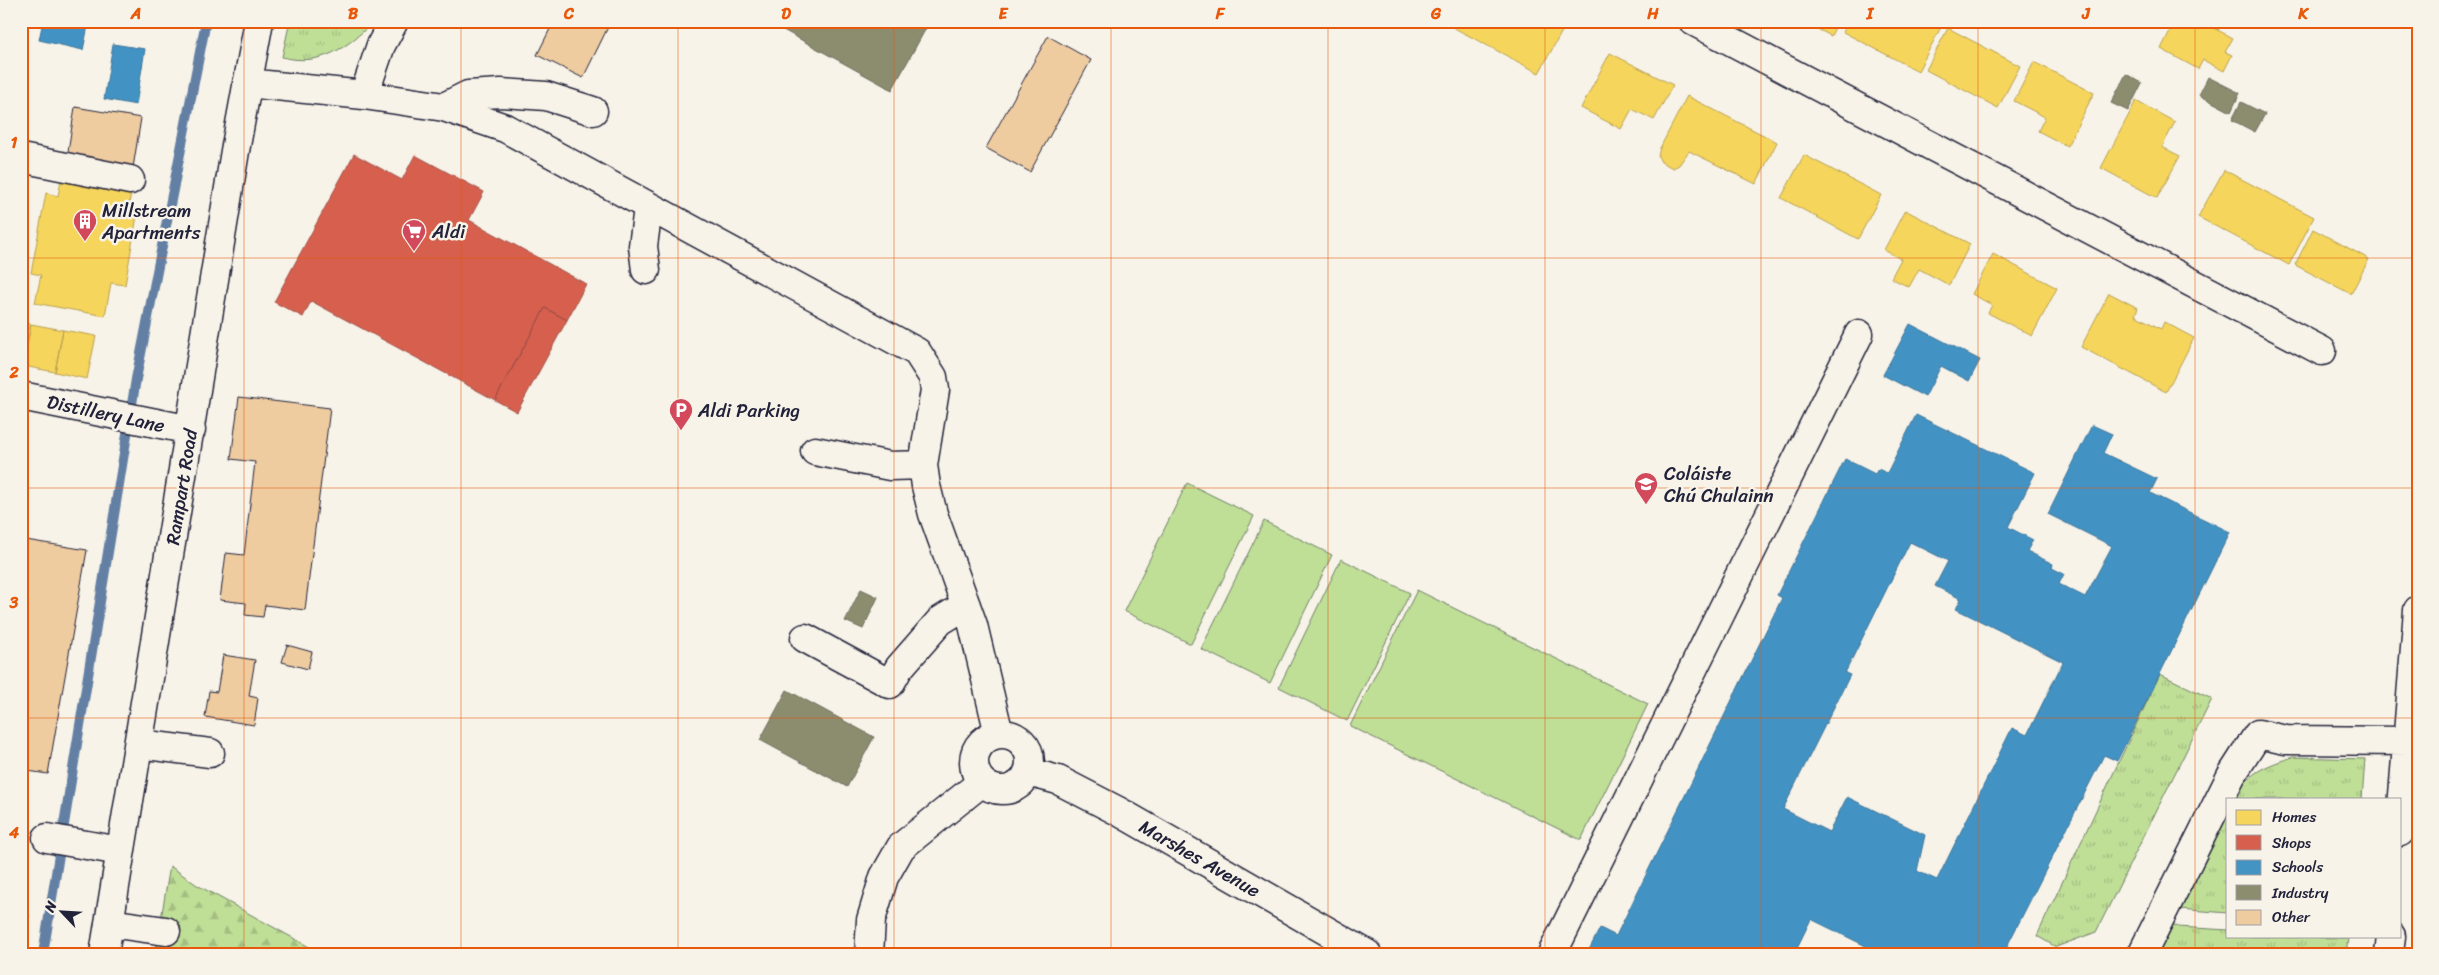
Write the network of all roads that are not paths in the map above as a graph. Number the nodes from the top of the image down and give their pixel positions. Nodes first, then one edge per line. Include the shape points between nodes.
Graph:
1 (259, 21) edge
2 (394, 21) edge
3 (1693, 21) edge
4 (247, 83) junction
5 (364, 95) junction
6 (444, 107) junction
7 (593, 111) dead end
8 (21, 158) edge
9 (130, 180) dead end
10 (648, 208) junction
11 (646, 270) dead end
12 (1859, 334) dead end
13 (2322, 351) dead end
14 (21, 396) edge
15 (191, 430) junction
16 (815, 451) dead end
17 (923, 465) junction
18 (966, 605) junction
19 (2418, 610) edge
20 (805, 638) dead end
21 (999, 734) junction
22 (2409, 740) junction
23 (139, 744) junction
24 (210, 753) dead end
25 (1028, 772) junction
26 (982, 782) junction
27 (2402, 812) edge
28 (47, 838) dead end
29 (120, 851) junction
30 (109, 923) junction
31 (166, 931) dead end
32 (2391, 938) edge
33 (104, 954) edge
34 (870, 954) edge
35 (1367, 954) edge
36 (1552, 954) edge
37 (2142, 954) edge
38 (2389, 954) edge

1 - 4 street, Rampart Road
2 - 5 street
3 - 13 street
4 - 5 street
4 - 15 street, Rampart Road
5 - 6 street
6 - 7 street via 468,95 501,93 546,96
6 - 10 street via 505,128
8 - 9 street
10 - 11 street via 643,246
10 - 17 street via 917,352 933,377 935,390
12 - 36 street
14 - 15 street, Distillery Lane
15 - 23 street, Rampart Road
16 - 17 street via 890,466
17 - 18 street via 933,514
18 - 20 street via 940,621 898,668 890,684
18 - 21 street
19 - 22 street
21 - 25 street via 1009,735 1024,745 1029,754
21 - 26 street via 990,737 977,749 974,766
22 - 27 street
22 - 37 street via 2286,740 2258,734 2231,776
23 - 24 street
23 - 29 street, Rampart Road
25 - 26 street via 1019,785 1005,790
25 - 35 street, Marshes Avenue via 1058,780 1118,811
26 - 34 street via 901,847 884,877 871,920
28 - 29 street
29 - 30 street, Rampart Road
30 - 31 street
30 - 33 street, Rampart Road
32 - 38 street

